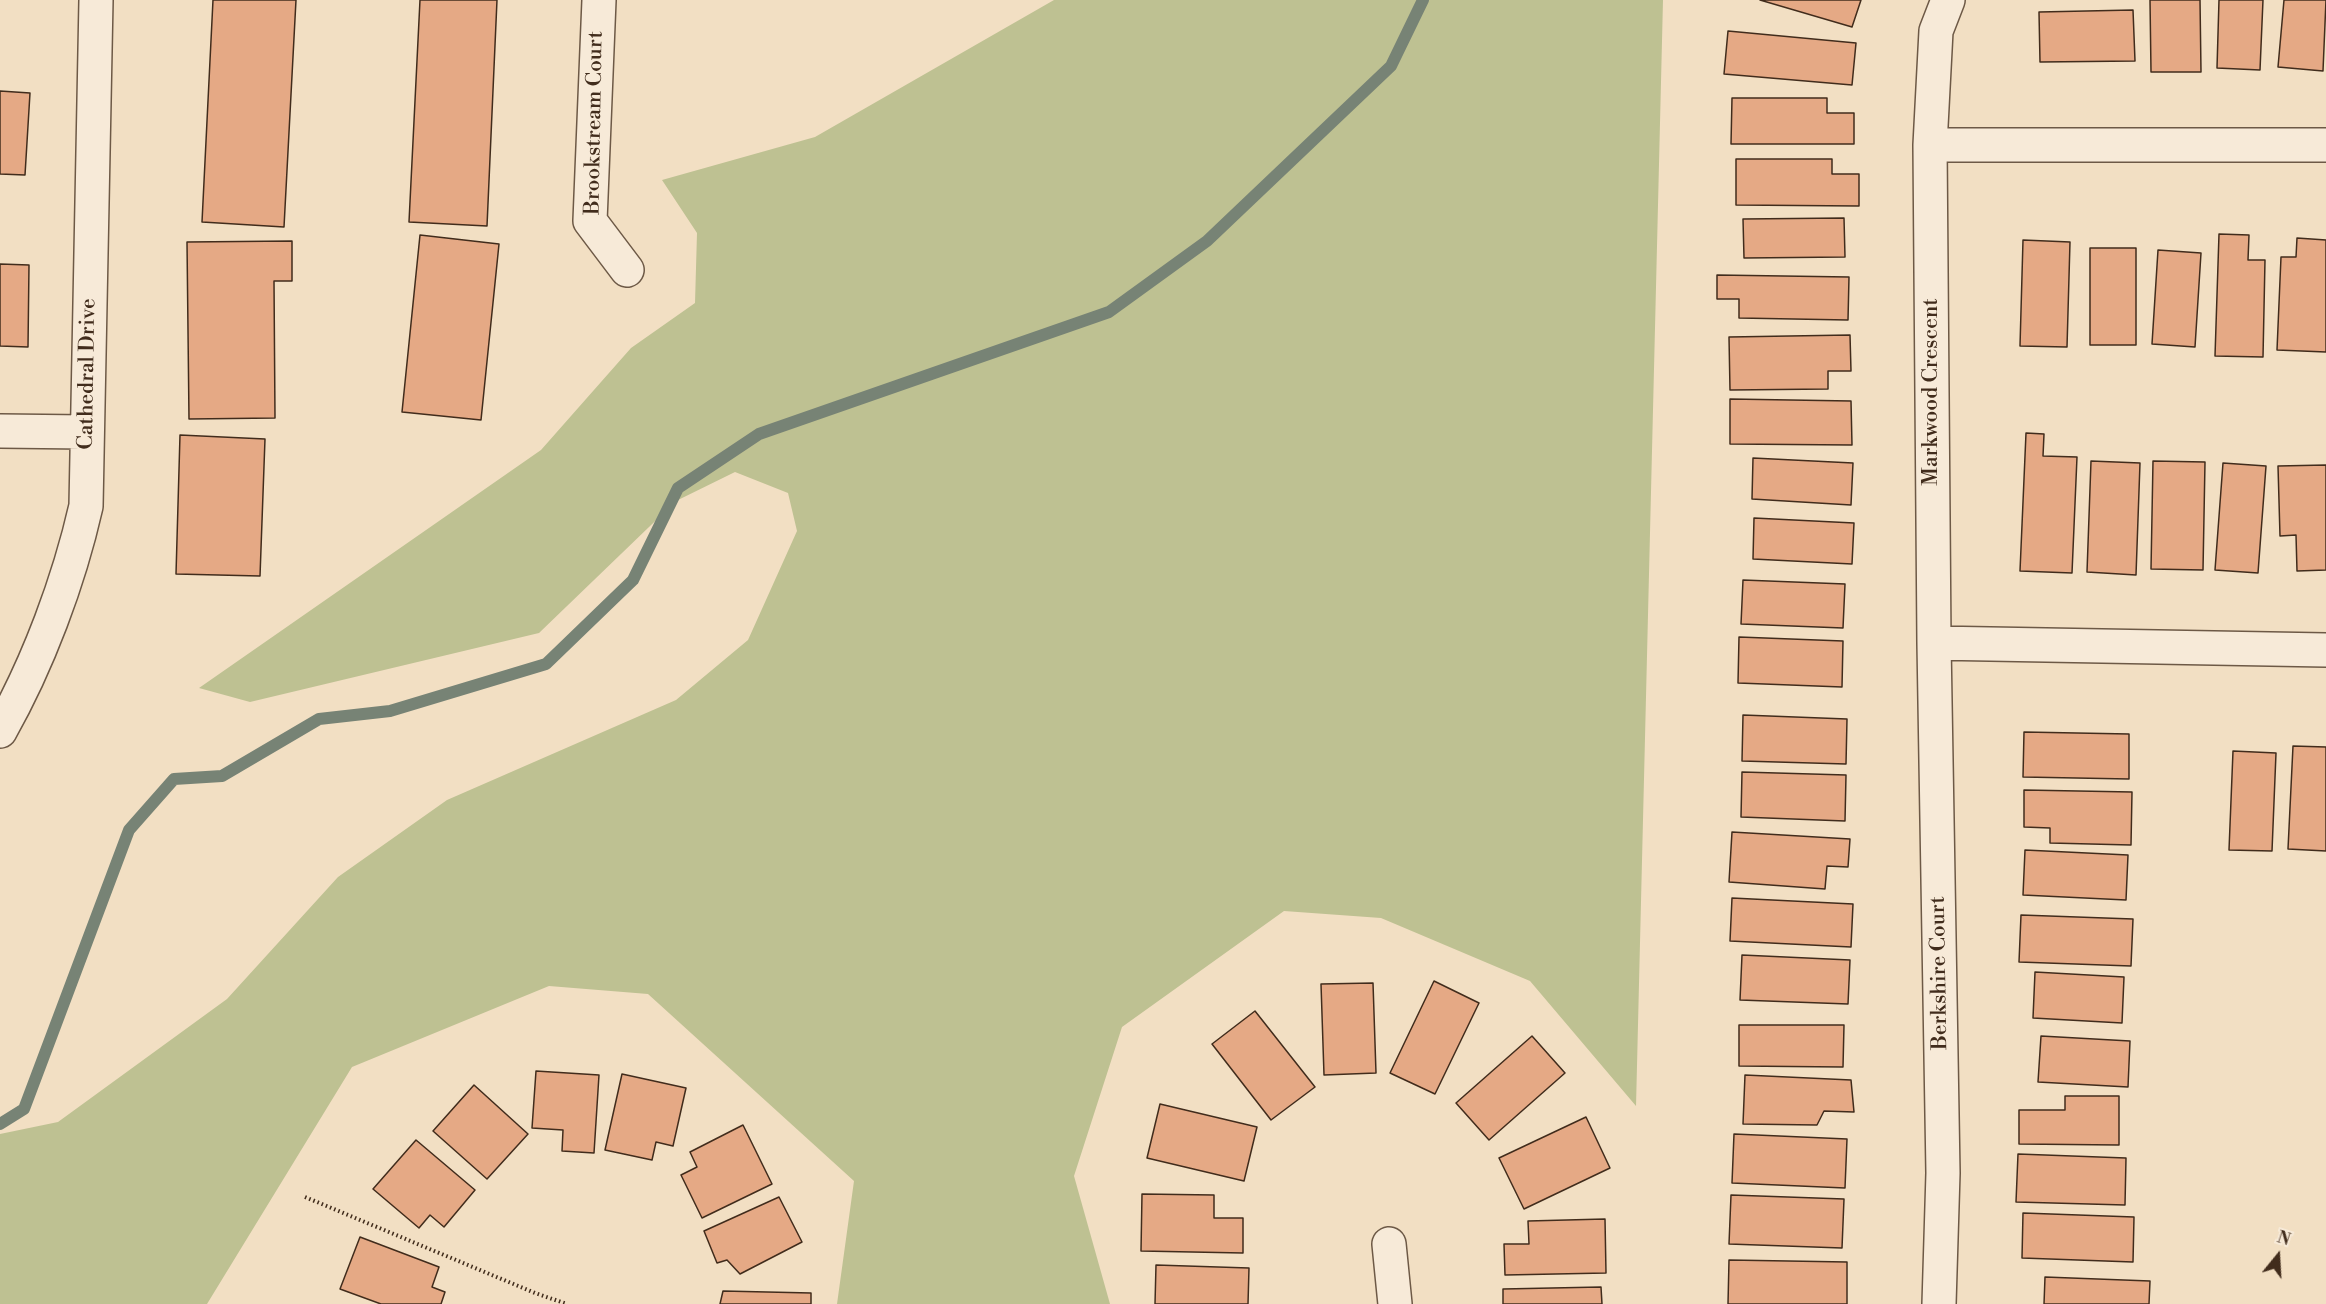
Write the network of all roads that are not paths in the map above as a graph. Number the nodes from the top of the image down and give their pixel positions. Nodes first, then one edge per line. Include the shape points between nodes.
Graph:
1 (91, 0) edge
2 (96, 0) edge
3 (599, 0) edge
4 (1948, 0) edge
5 (1930, 145) junction
6 (2326, 145) edge
7 (627, 270) dead end
8 (0, 431) edge
9 (86, 432) junction
10 (1934, 643) junction
11 (2326, 650) edge
12 (0, 731) edge
13 (1389, 1244) dead end
14 (1395, 1304) edge
15 (1939, 1304) edge

1 - 2 street
2 - 9 street, Cathedral Drive
3 - 7 street, Brookstream Court via 590,221
4 - 5 street, Markwood Crescent via 1936,31
5 - 6 street
5 - 10 street, Markwood Crescent
8 - 9 street
9 - 12 street, Cathedral Drive via 86,506 75,556 19,698
10 - 11 street
10 - 15 street, Berkshire Court via 1943,1173
13 - 14 street

